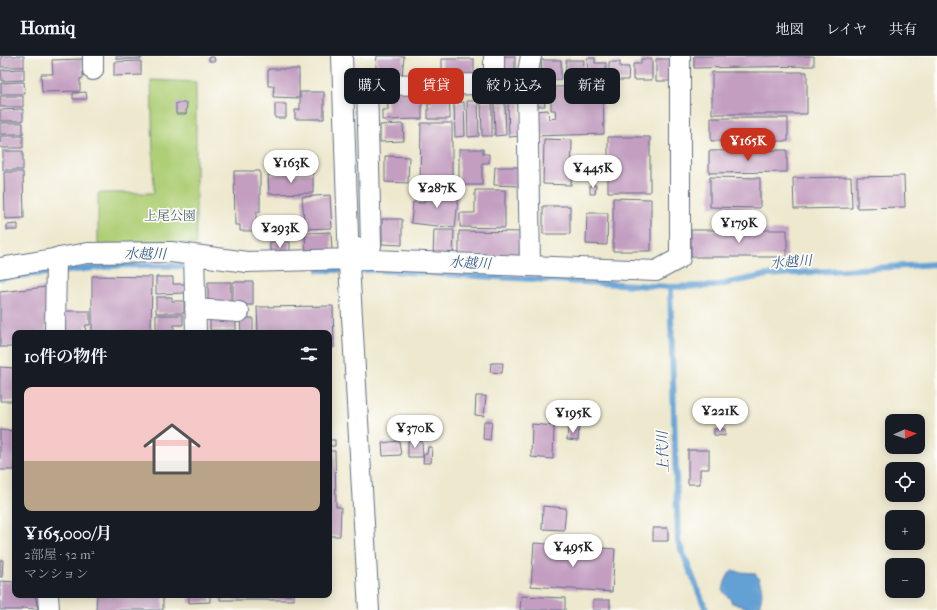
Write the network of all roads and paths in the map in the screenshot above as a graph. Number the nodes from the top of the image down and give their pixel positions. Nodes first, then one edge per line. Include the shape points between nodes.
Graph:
1 (342, 56) edge
2 (494, 56) edge
3 (531, 56) edge
4 (680, 56) edge
5 (494, 68) edge
6 (529, 68) edge
7 (472, 84) edge
8 (343, 85) joint
9 (400, 85) edge
10 (367, 104) edge
11 (527, 104) edge
12 (194, 263) junction
13 (349, 263) junction
14 (530, 266) junction
15 (0, 268) edge
16 (56, 269) junction
17 (195, 309) junction
18 (239, 312) dead end
19 (56, 330) edge
20 (196, 330) edge
21 (48, 598) edge
22 (49, 610) edge
23 (369, 610) edge

1 - 8 street
2 - 5 street
3 - 6 street
4 - 14 street via 680,258 656,271
7 - 9 street
8 - 13 street
10 - 13 street via 371,246
11 - 14 street
12 - 13 street
12 - 16 street via 171,252 88,253
12 - 17 street
13 - 14 street
13 - 23 street
15 - 16 street
16 - 19 street
17 - 18 street
17 - 20 street
21 - 22 street

